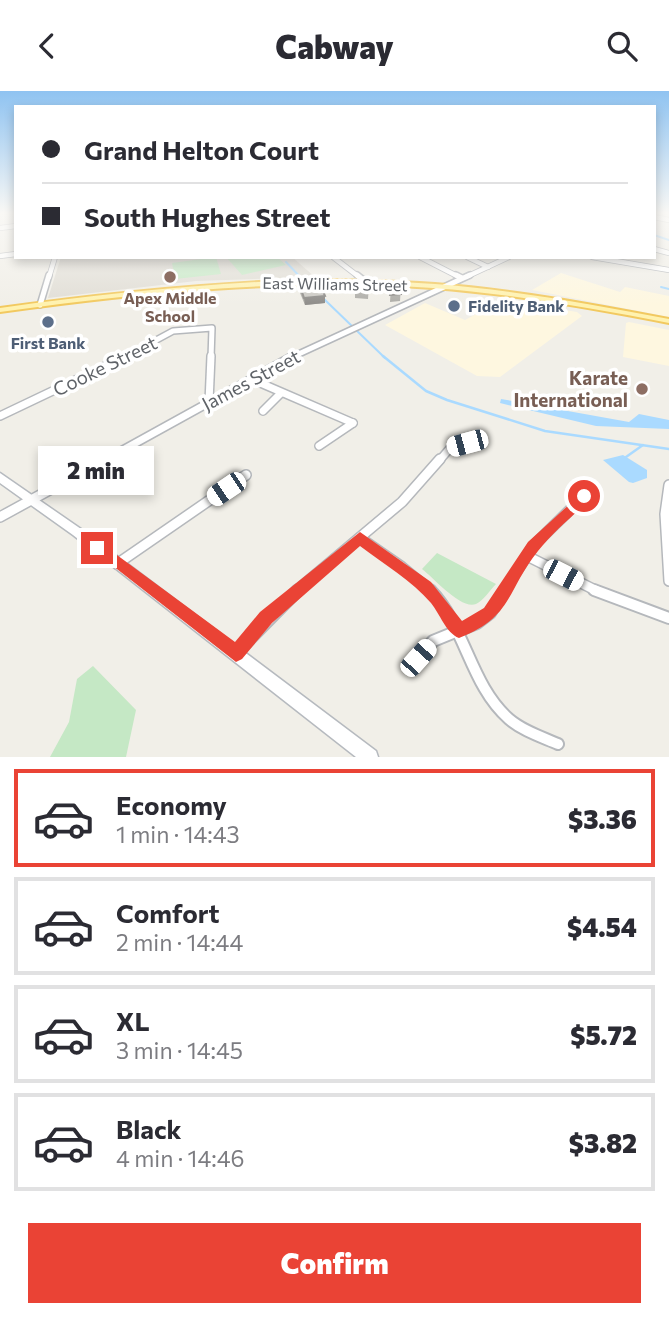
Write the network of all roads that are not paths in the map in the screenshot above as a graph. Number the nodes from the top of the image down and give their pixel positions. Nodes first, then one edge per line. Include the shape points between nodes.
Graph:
1 (54, 259) edge
2 (336, 259) edge
3 (424, 259) edge
4 (471, 259) edge
5 (505, 259) edge
6 (604, 259) edge
7 (488, 267) junction
8 (669, 270) edge
9 (462, 278) junction
10 (366, 282) junction
11 (442, 287) junction
12 (40, 305) junction
13 (0, 310) edge
14 (669, 321) edge
15 (251, 379) junction
16 (281, 393) junction
17 (209, 402) junction
18 (263, 411) dead end
19 (0, 416) edge
20 (467, 443) dead end
21 (319, 446) dead end
22 (246, 475) dead end
23 (0, 477) edge
24 (669, 485) edge
25 (584, 496) dead end
26 (30, 500) junction
27 (0, 517) edge
28 (360, 538) junction
29 (527, 556) junction
30 (117, 564) junction
31 (669, 581) edge
32 (669, 618) edge
33 (459, 630) junction
34 (236, 653) junction
35 (418, 658) dead end
36 (558, 744) dead end
37 (370, 757) edge

1 - 12 street
2 - 10 street
3 - 9 street
4 - 7 street
5 - 7 street, James Street
6 - 8 street
7 - 9 street, James Street
9 - 11 street, James Street
10 - 11 main road, East Williams Street
10 - 12 main road, East Williams Street via 202,286
11 - 14 main road, East Williams Street
11 - 15 street, James Street
12 - 13 main road, East Williams Street
15 - 16 street
15 - 17 street, James Street
16 - 18 street
16 - 21 street via 353,423
17 - 19 street, Cooke Street via 212,328 173,331
17 - 26 street, James Street
20 - 28 street via 451,447 402,502
22 - 30 street
23 - 26 street
24 - 31 street via 665,514
25 - 29 street via 540,537
26 - 27 street, James Street
26 - 30 street
28 - 33 street via 426,587
28 - 34 street via 266,618
29 - 32 street via 604,595
29 - 33 street via 490,613
30 - 34 street
33 - 35 street via 433,641
33 - 36 street via 499,709 526,730
34 - 37 street

